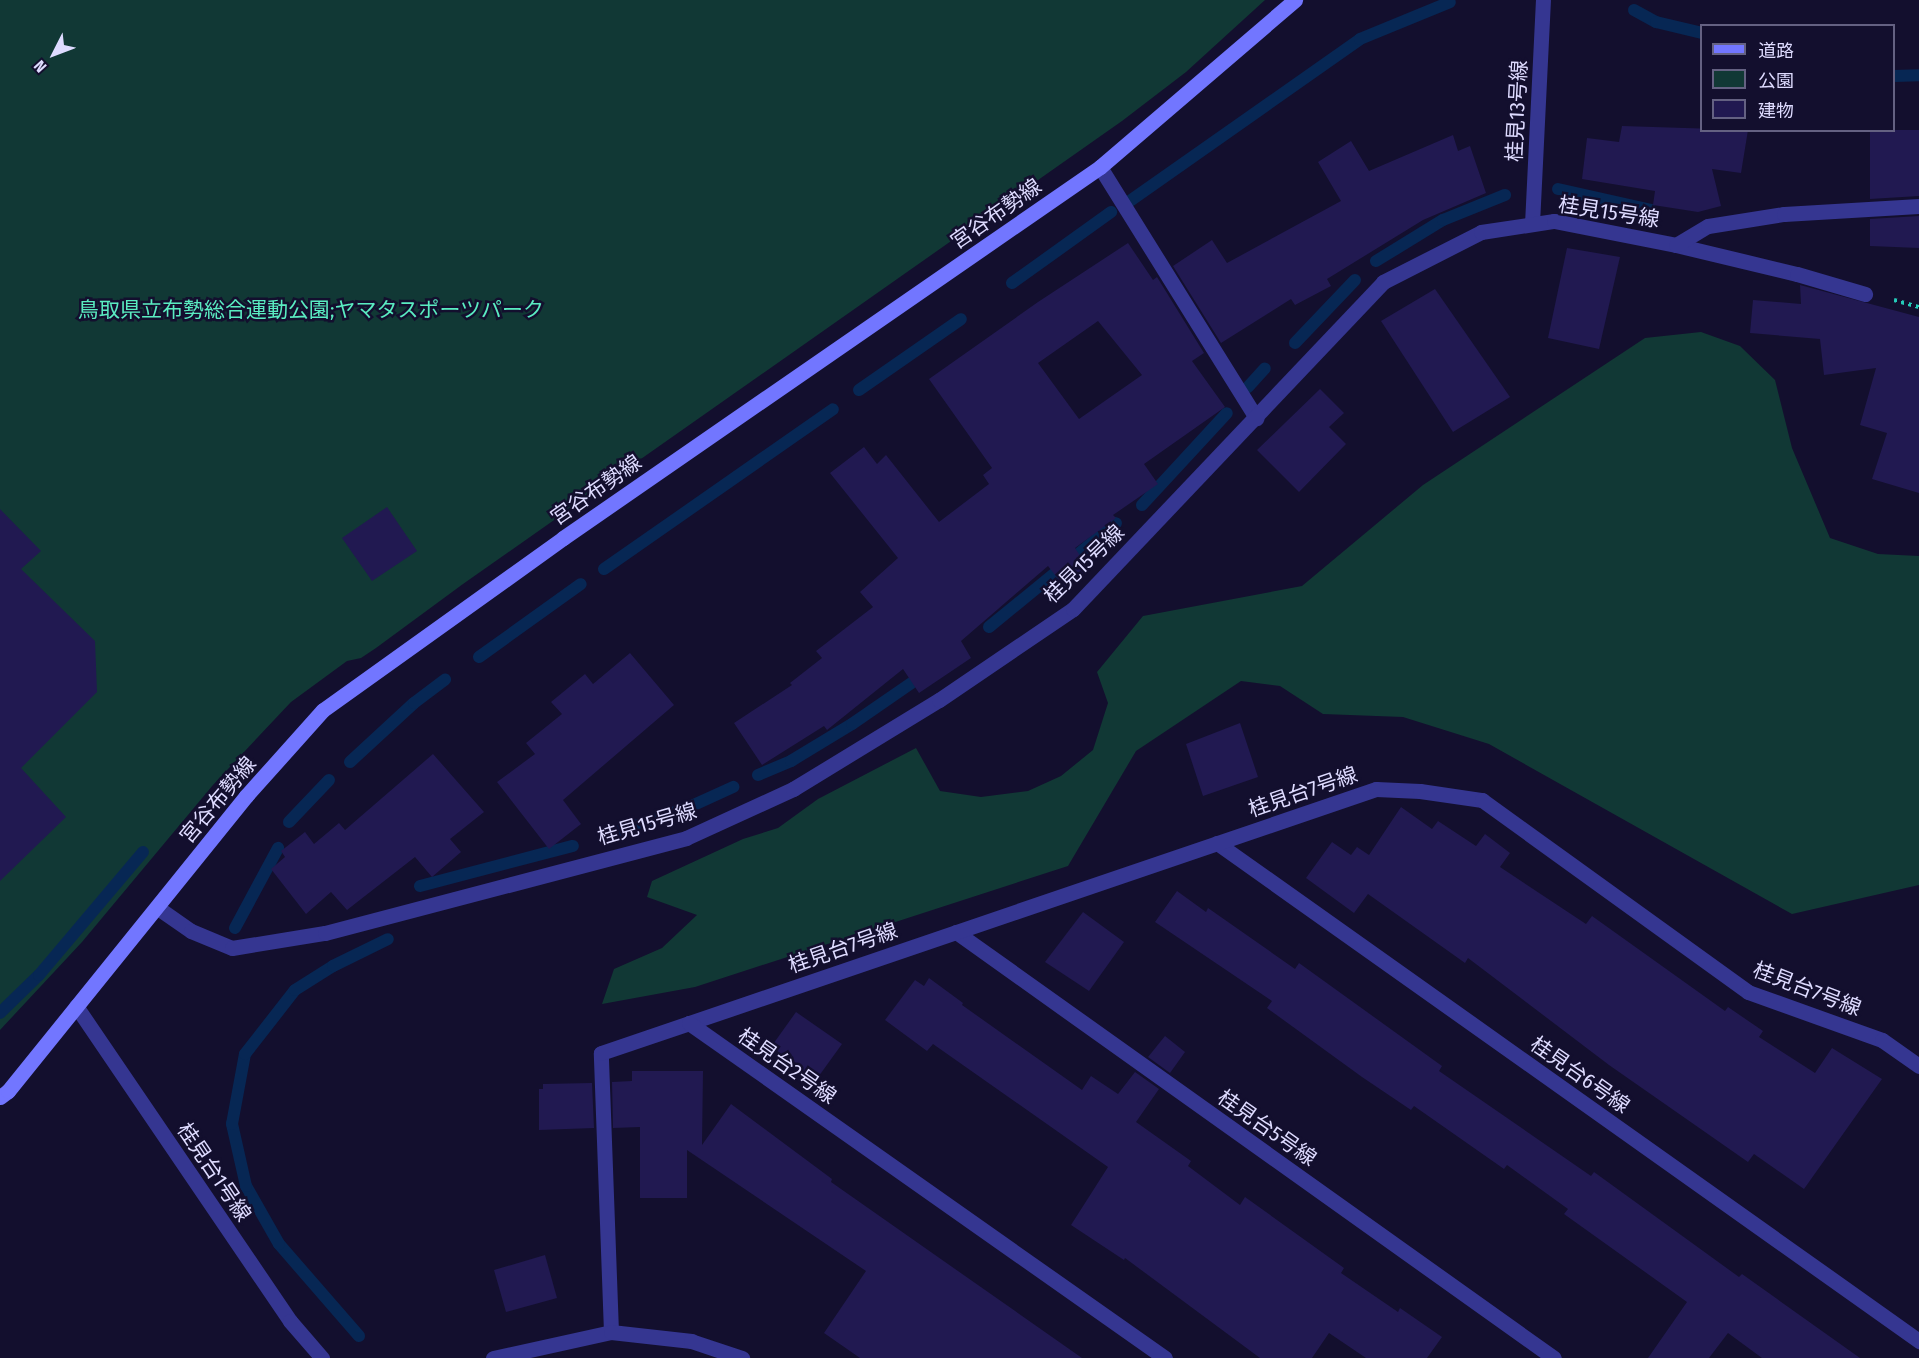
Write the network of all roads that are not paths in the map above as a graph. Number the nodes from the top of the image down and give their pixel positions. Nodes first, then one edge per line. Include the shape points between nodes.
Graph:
1 (1295, 0) edge
2 (1543, 0) edge
3 (1100, 167) junction
4 (1919, 206) edge
5 (1532, 224) junction
6 (1676, 245) junction
7 (1865, 294) dead end
8 (1256, 418) junction
9 (1217, 843) junction
10 (158, 908) junction
11 (956, 932) junction
12 (76, 1006) junction
13 (689, 1023) junction
14 (1919, 1066) edge
15 (0, 1097) edge
16 (611, 1332) junction
17 (1919, 1341) edge
18 (322, 1358) edge
19 (493, 1358) edge
20 (742, 1358) edge
21 (1165, 1358) edge
22 (1554, 1358) edge

1 - 3 street, 宮谷布勢線
2 - 5 street, 桂見13号線
3 - 8 street
3 - 10 street, 宮谷布勢線 via 563,538 323,710 246,796
4 - 6 street, 桂見15号線 via 1785,214 1708,226
5 - 6 street, 桂見15号線 via 1554,221
5 - 8 street, 桂見15号線 via 1481,232 1383,282
6 - 7 street via 1797,273
8 - 10 street, 桂見15号線 via 1073,609 939,700 793,789 686,838 325,933 232,948 191,931
9 - 11 street, 桂見台7号線
9 - 14 street, 桂見台7号線 via 1376,789 1482,800 1748,992 1882,1040
9 - 17 street, 桂見台6号線
10 - 12 street, 宮谷布勢線
11 - 13 street, 桂見台7号線
11 - 22 street, 桂見台5号線
12 - 15 street, 宮谷布勢線
12 - 18 street, 桂見台1号線 via 290,1321
13 - 16 street via 601,1053
13 - 21 street, 桂見台2号線
16 - 19 street
16 - 20 street via 691,1341

